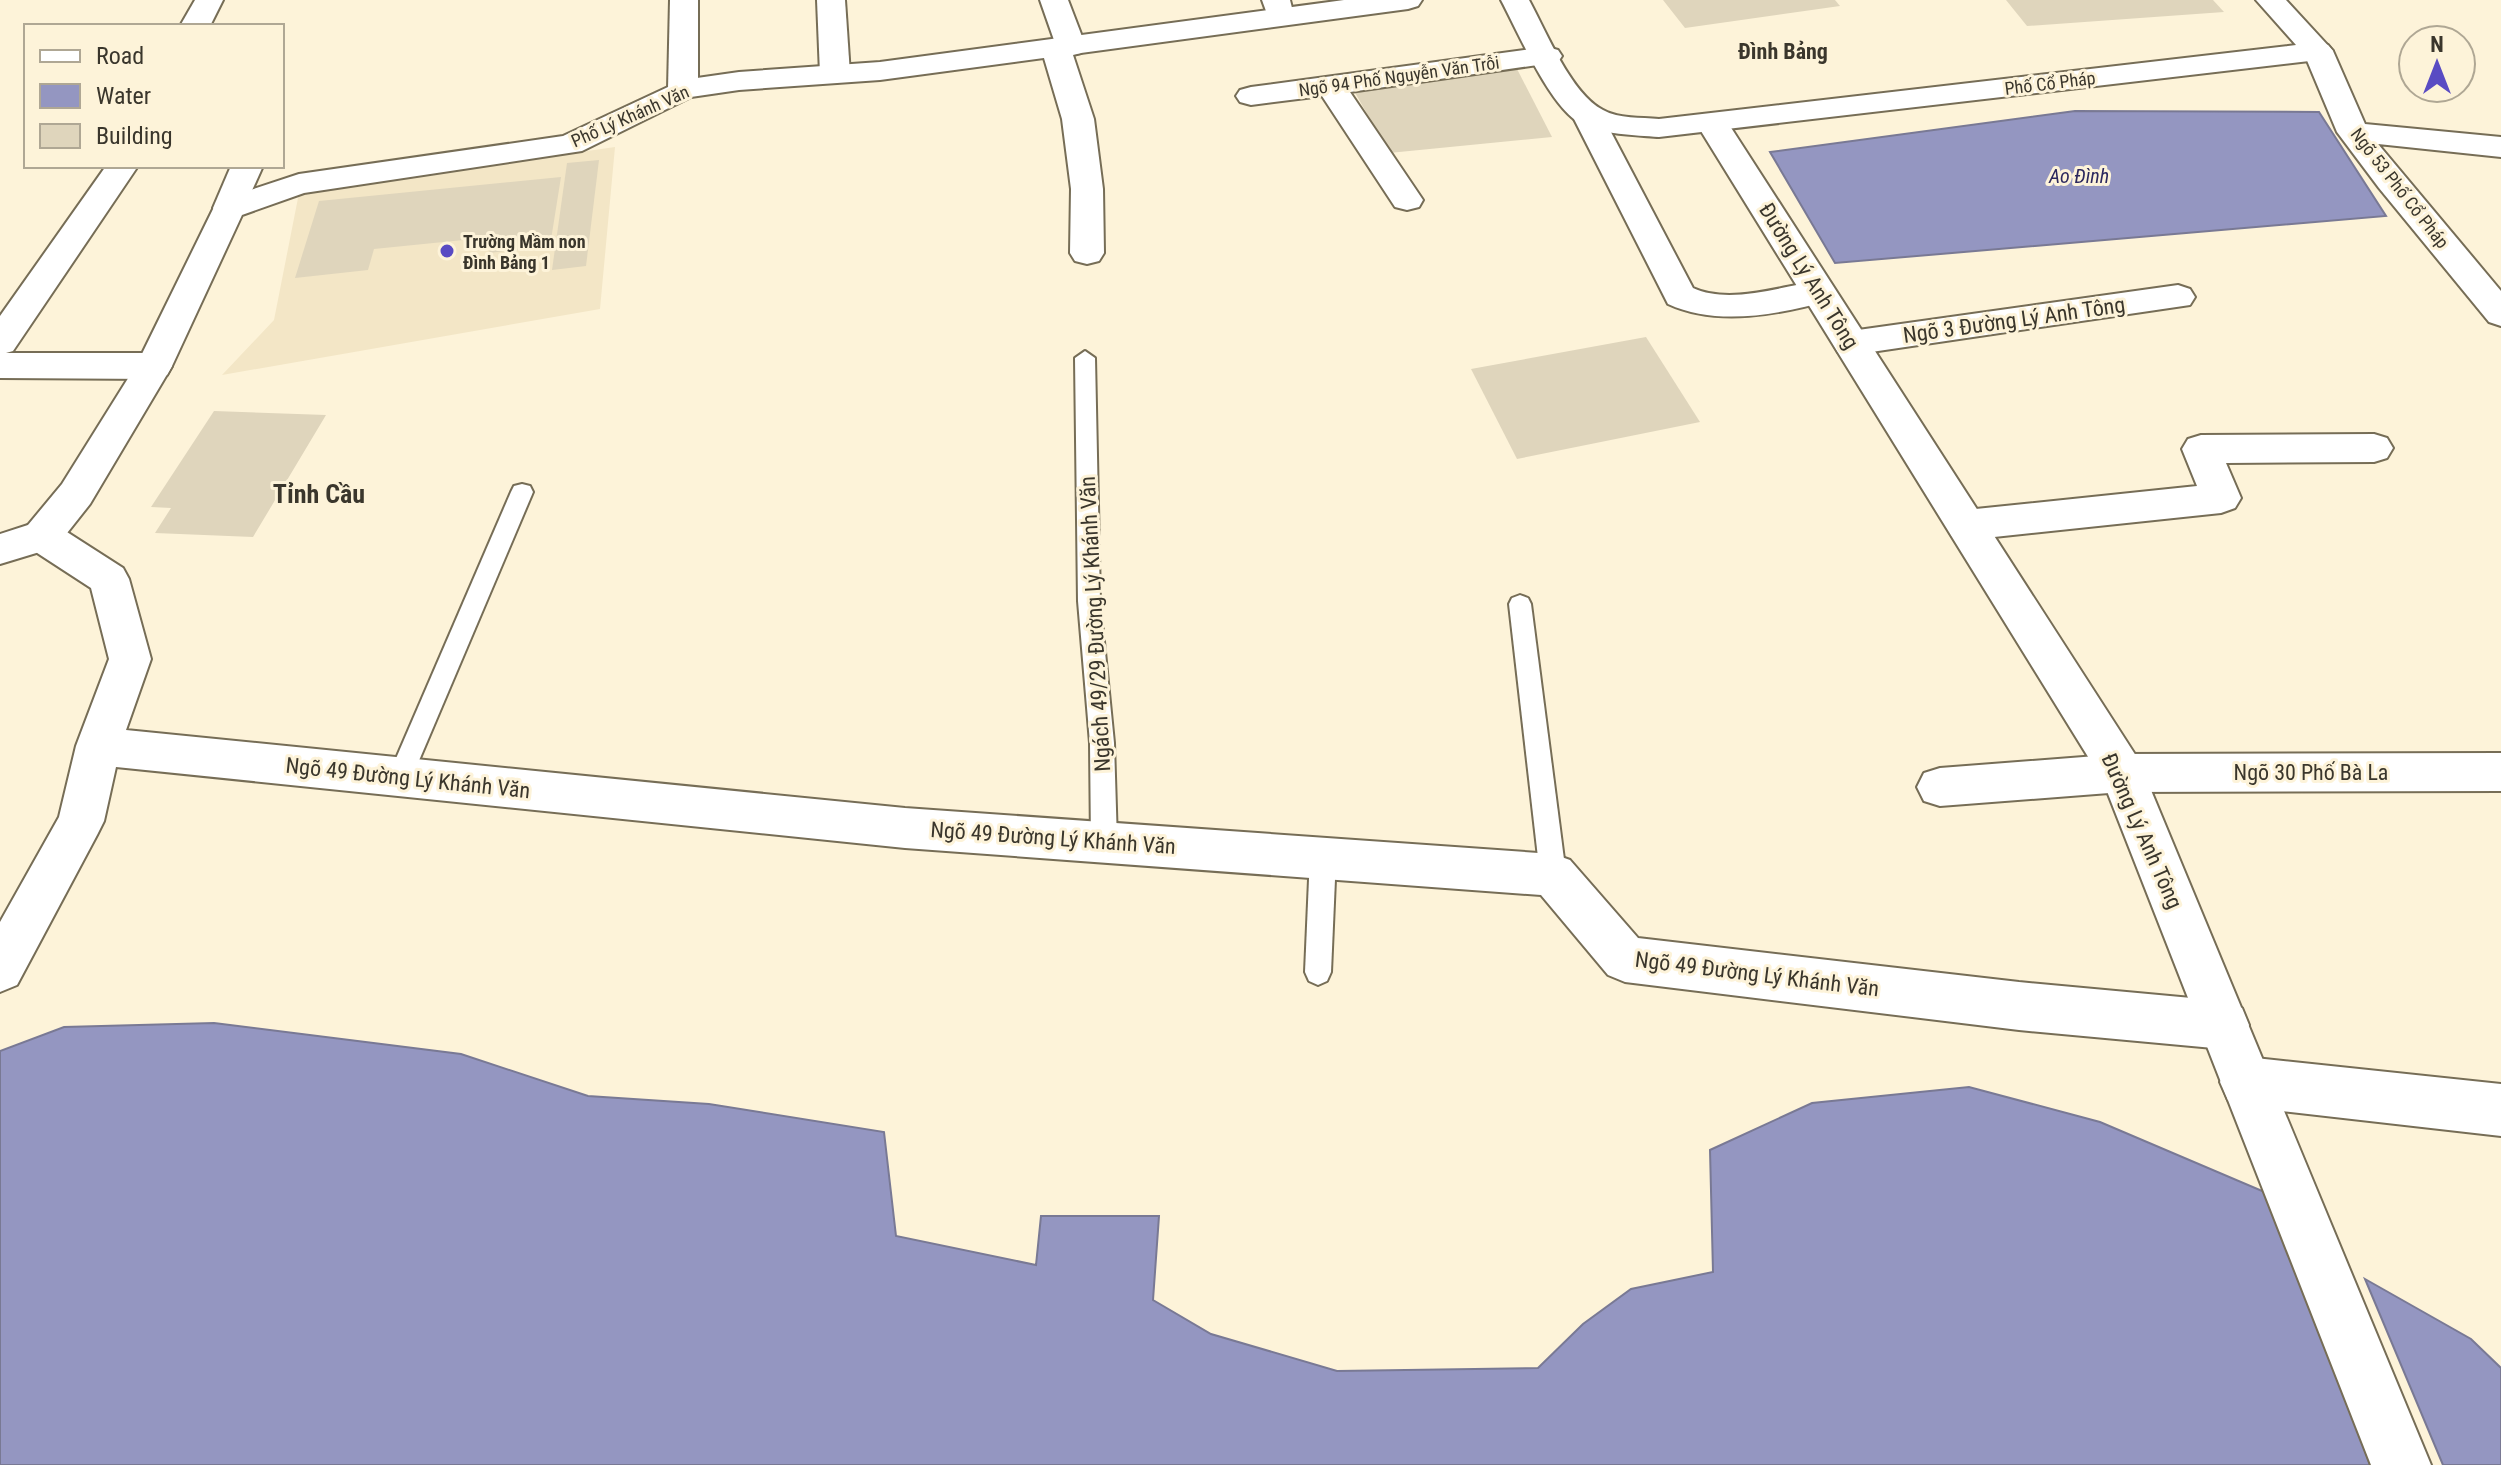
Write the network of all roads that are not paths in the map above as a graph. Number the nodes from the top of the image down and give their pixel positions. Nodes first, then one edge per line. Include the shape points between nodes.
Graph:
1 (209, 0) edge
2 (684, 0) edge
3 (831, 0) edge
4 (1054, 0) edge
5 (1408, 0) edge
6 (1515, 0) edge
7 (2270, 0) edge
8 (1278, 8) edge
9 (196, 24) edge
10 (1063, 48) junction
11 (2318, 51) junction
12 (1547, 56) junction
13 (835, 74) junction
14 (1330, 85) junction
15 (683, 89) junction
16 (1251, 96) dead end
17 (1587, 115) junction
18 (1712, 123) junction
19 (2353, 132) junction
20 (2501, 147) edge
21 (121, 168) edge
22 (246, 168) edge
23 (1407, 200) dead end
24 (229, 208) junction
25 (1087, 253) dead end
26 (1819, 292) junction
27 (2178, 297) dead end
28 (2501, 314) edge
29 (0, 342) edge
30 (1851, 343) junction
31 (1085, 358) dead end
32 (0, 365) edge
33 (154, 366) junction
34 (2374, 448) dead end
35 (522, 492) dead end
36 (1966, 525) junction
37 (21, 542) edge
38 (1520, 604) dead end
39 (98, 746) junction
40 (2501, 772) edge
41 (2122, 773) junction
42 (400, 777) junction
43 (1940, 787) dead end
44 (1104, 842) junction
45 (1323, 856) junction
46 (1553, 875) junction
47 (0, 969) edge
48 (1318, 972) dead end
49 (2224, 1025) junction
50 (2246, 1082) junction
51 (2501, 1110) edge
52 (2401, 1465) edge

1 - 9 street
2 - 15 street
3 - 13 street
4 - 10 street
5 - 8 street, Phố Lý Khánh Văn
6 - 12 street
7 - 11 street
8 - 10 street, Phố Lý Khánh Văn
10 - 13 street, Phố Lý Khánh Văn
10 - 25 street via 1087,189
11 - 18 street, Phố Cổ Pháp
11 - 19 street, Ngõ 53 Phố Cổ Pháp
12 - 14 street, Ngõ 94 Phố Nguyễn Văn Trỗi
12 - 17 street via 1565,90
13 - 15 street, Phố Lý Khánh Văn
14 - 16 street, Ngõ 94 Phố Nguyễn Văn Trỗi
14 - 23 street
15 - 24 street, Phố Lý Khánh Văn via 571,144 299,184
17 - 18 street, Phố Cổ Pháp via 1659,128
17 - 26 street via 1680,296 1692,304 1712,306
18 - 26 street, Đường Lý Anh Tông
19 - 20 street
19 - 28 street, Ngõ 53 Phố Cổ Pháp
21 - 29 street
22 - 24 street
24 - 33 street
26 - 30 street, Đường Lý Anh Tông
27 - 30 street, Ngõ 3 Đường Lý Anh Tông
30 - 36 street, Đường Lý Anh Tông
31 - 44 lane, Ngách 49/29 Đường Lý Khánh Văn via 1089,601 1102,743
32 - 33 street
33 - 37 street via 76,494
34 - 36 street via 2201,449 2221,498
35 - 42 lane
36 - 41 street, Đường Lý Anh Tông
37 - 39 street via 109,579 130,659
38 - 46 lane
39 - 42 street, Ngõ 49 Đường Lý Khánh Văn
39 - 47 street via 81,821
40 - 41 street, Ngõ 30 Phố Bà La
41 - 43 street, Ngõ 30 Phố Bà La
41 - 49 street, Đường Lý Anh Tông
42 - 44 street, Ngõ 49 Đường Lý Khánh Văn via 905,828
44 - 45 street, Ngõ 49 Đường Lý Khánh Văn
45 - 46 street, Ngõ 49 Đường Lý Khánh Văn
45 - 48 lane
46 - 49 street, Ngõ 49 Đường Lý Khánh Văn via 1625,959
49 - 50 street, Đường Lý Anh Tông
50 - 51 street
50 - 52 street, Đường Lý Anh Tông

